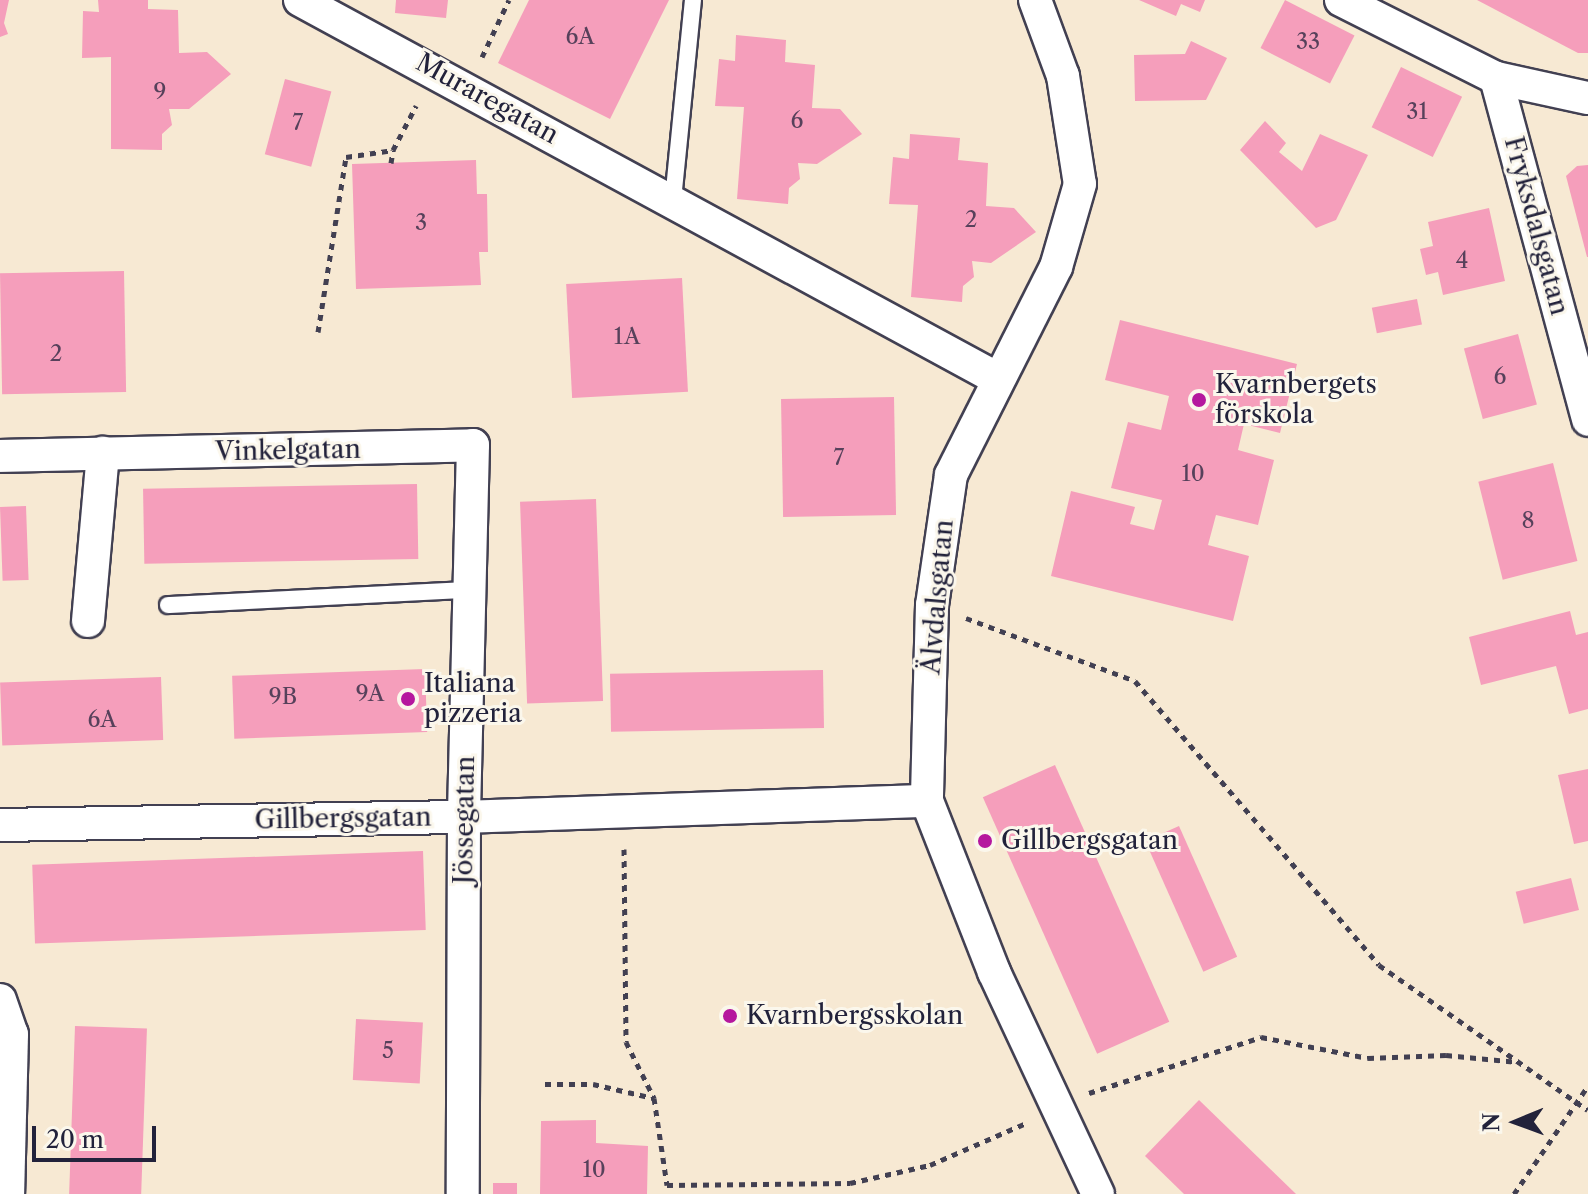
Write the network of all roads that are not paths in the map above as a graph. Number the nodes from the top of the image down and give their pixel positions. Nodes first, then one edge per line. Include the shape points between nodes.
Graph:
1 (300, 0) edge
2 (693, 0) edge
3 (1035, 0) edge
4 (1341, 0) edge
5 (1496, 78) junction
6 (1588, 98) edge
7 (673, 200) junction
8 (998, 379) junction
9 (1588, 420) edge
10 (473, 445) joint
11 (103, 453) junction
12 (0, 456) edge
13 (469, 590) junction
14 (168, 605) dead end
15 (88, 621) dead end
16 (927, 801) junction
17 (464, 817) junction
18 (0, 825) edge
19 (0, 1000) edge
20 (8, 1194) edge
21 (463, 1194) edge
22 (1098, 1194) edge

1 - 7 street, Muraregatan
2 - 7 lane
3 - 8 street, Älvdalsgatan via 1063,76 1080,184 1056,267
4 - 5 street
5 - 6 street
5 - 9 street, Fryksdalsgatan
7 - 8 street, Muraregatan
8 - 16 street, Älvdalsgatan via 951,475 932,605
10 - 11 street, Vinkelgatan
10 - 13 street, Jössegatan
11 - 12 street, Vinkelgatan
11 - 15 street
13 - 14 lane
13 - 17 street, Jössegatan
16 - 17 street, Gillbergsgatan
16 - 22 street, Älvdalsgatan via 1055,1109
17 - 18 street, Gillbergsgatan
17 - 21 street, Jössegatan
19 - 20 street via 12,1034

